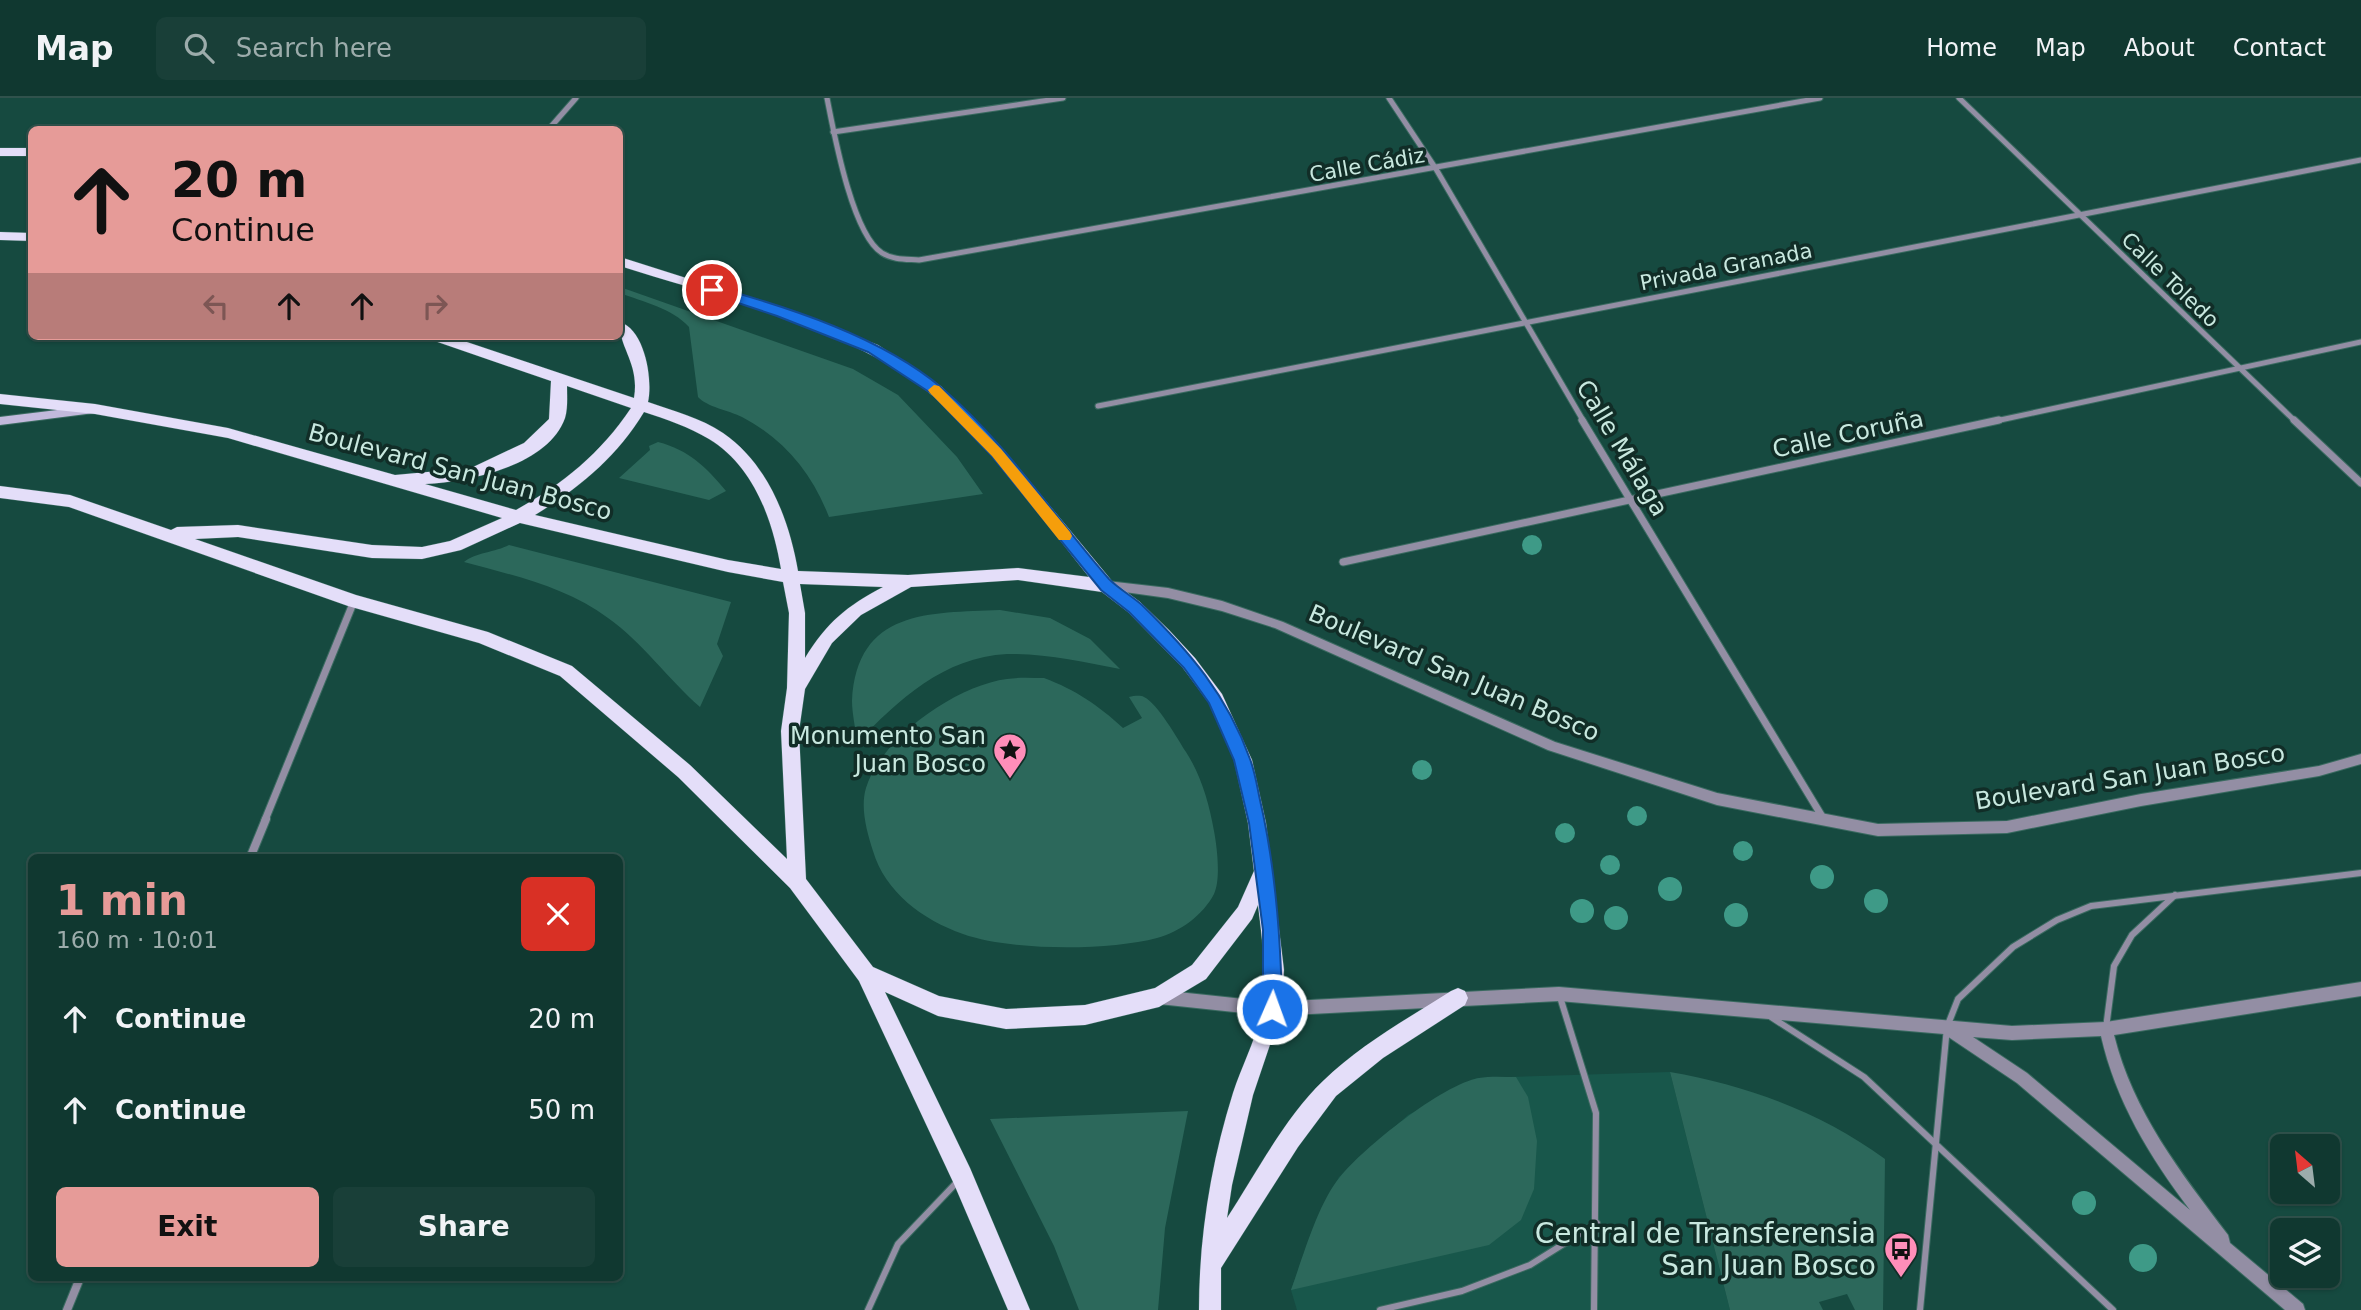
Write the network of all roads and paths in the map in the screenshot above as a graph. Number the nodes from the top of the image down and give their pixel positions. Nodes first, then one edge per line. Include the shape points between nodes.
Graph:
1 (576, 98) edge
2 (827, 98) edge
3 (1063, 98) edge
4 (1389, 98) edge
5 (1820, 98) edge
6 (1958, 98) edge
7 (552, 126) edge
8 (833, 132) junction
9 (0, 152) edge
10 (28, 152) edge
11 (2361, 160) edge
12 (1436, 169) junction
13 (2081, 215) junction
14 (0, 236) edge
15 (28, 237) edge
16 (623, 262) edge
17 (1523, 322) junction
18 (623, 330) edge
19 (446, 340) edge
20 (2361, 342) edge
21 (2240, 370) junction
22 (558, 376) junction
23 (0, 399) edge
24 (640, 405) junction
25 (1098, 406) dead end
26 (95, 409) junction
27 (0, 421) edge
28 (383, 480) junction
29 (2361, 483) edge
30 (0, 492) edge
31 (1631, 499) junction
32 (519, 517) junction
33 (167, 533) junction
34 (1343, 562) dead end
35 (791, 577) junction
36 (908, 581) junction
37 (1107, 586) junction
38 (354, 601) junction
39 (796, 688) junction
40 (2361, 759) edge
41 (1823, 818) junction
42 (252, 854) edge
43 (1263, 870) junction
44 (2361, 873) edge
45 (797, 881) junction
46 (2175, 895) junction
47 (866, 974) junction
48 (2361, 989) edge
49 (1559, 994) junction
50 (1159, 997) junction
51 (1458, 998) junction
52 (1272, 1009) junction
53 (1765, 1013) junction
54 (1947, 1027) junction
55 (2106, 1029) junction
56 (1935, 1145) junction
57 (962, 1176) junction
58 (1597, 1223) junction
59 (2238, 1260) junction
60 (1210, 1266) junction
61 (79, 1281) edge
62 (66, 1310) edge
63 (868, 1310) edge
64 (1019, 1310) edge
65 (1210, 1310) edge
66 (1380, 1310) edge
67 (1594, 1310) edge
68 (1920, 1310) edge
69 (2113, 1310) edge
70 (2297, 1310) edge

1 - 7 street
2 - 8 street
3 - 8 street
4 - 12 street, Calle Málaga
5 - 12 street, Calle Cádiz
6 - 13 street, Calle Toledo
8 - 12 street, Calle Cádiz via 864,232 878,251 919,260
9 - 10 main road
11 - 13 street, Privada Granada
12 - 17 street, Calle Málaga
13 - 17 street, Privada Granada
13 - 21 street, Calle Toledo
14 - 15 main road
16 - 37 main road via 782,313 873,349 937,391 996,452
17 - 25 street, Privada Granada
17 - 31 street, Calle Málaga
18 - 24 main road via 639,355
19 - 22 main road
20 - 21 street, Calle Coruña
21 - 29 street, Calle Toledo
21 - 31 street, Calle Coruña
22 - 24 main road
22 - 28 main road via 561,401 556,422 519,454 464,476
23 - 26 main road, Boulevard San Juan Bosco
24 - 32 main road via 603,456
24 - 35 main road via 715,435 746,464 772,504
26 - 27 main road
26 - 28 main road, Boulevard San Juan Bosco via 228,433
28 - 32 main road, Boulevard San Juan Bosco
30 - 33 main road via 70,501
31 - 34 street, Calle Coruña
31 - 41 street, Calle Málaga
32 - 33 main road via 440,551 356,549 243,531
32 - 35 main road, Boulevard San Juan Bosco
33 - 38 main road
35 - 36 main road, Boulevard San Juan Bosco
35 - 39 main road via 797,613
36 - 37 main road, Boulevard San Juan Bosco via 1018,574
36 - 39 main road via 845,619 826,638
37 - 41 street, Boulevard San Juan Bosco via 1168,593 1222,606 1279,625 1552,746 1717,799
37 - 43 main road via 1163,635 1216,699 1243,760
38 - 42 street
38 - 45 main road via 482,636 566,671 684,771
39 - 45 main road via 790,731
40 - 41 street, Boulevard San Juan Bosco via 2319,771 2007,827 1878,831
43 - 50 main road via 1245,913 1199,972
43 - 52 main road via 1272,930
44 - 46 lane
45 - 47 main road
46 - 54 lane via 2091,906 2057,920 2013,947 1958,999
46 - 55 lane via 2132,935 2114,966
47 - 50 main road via 937,1006 1006,1019 1085,1015
47 - 57 main road
48 - 55 street
49 - 51 street
49 - 53 street
49 - 58 lane via 1597,1113
50 - 52 street
51 - 52 street
51 - 60 main road via 1376,1051 1329,1089 1290,1139
52 - 60 main road via 1243,1095 1221,1185
53 - 54 street
53 - 56 lane via 1864,1077
54 - 55 street via 2012,1032
54 - 56 lane
54 - 59 street via 2022,1078
55 - 59 street via 2111,1059 2135,1116 2165,1164
56 - 68 lane
56 - 69 lane
57 - 63 lane via 898,1244
57 - 64 main road
58 - 66 lane via 1530,1265 1462,1292
58 - 67 lane
59 - 70 street
60 - 65 main road
61 - 62 street

